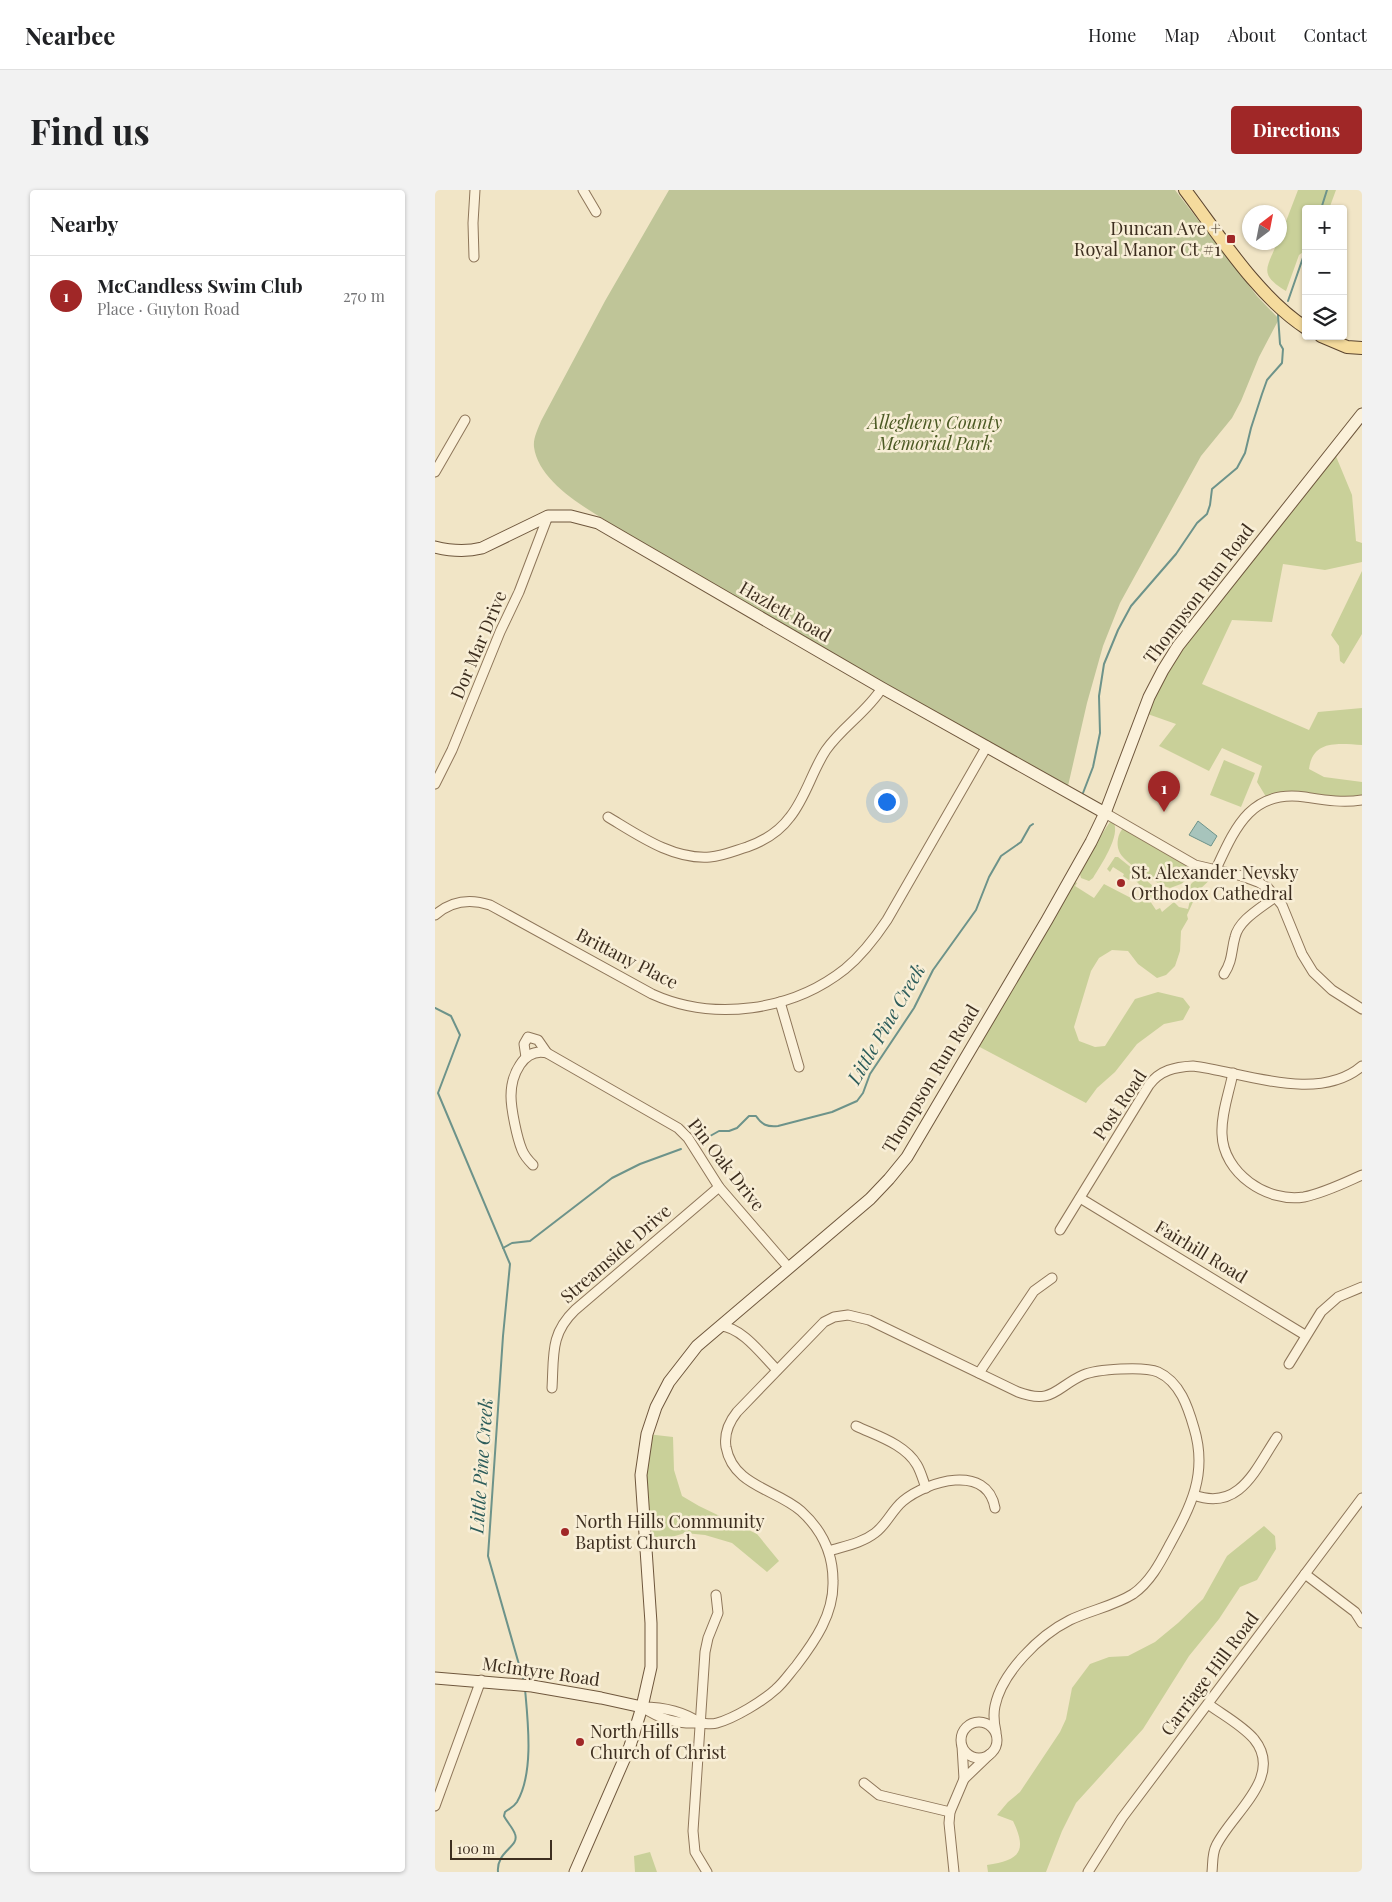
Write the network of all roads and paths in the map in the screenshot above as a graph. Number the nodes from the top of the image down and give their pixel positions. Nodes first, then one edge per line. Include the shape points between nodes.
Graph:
1 (475, 190) edge
2 (583, 190) edge
3 (1185, 190) edge
4 (596, 212) dead end
5 (474, 256) dead end
6 (1302, 325) edge
7 (1330, 340) edge
8 (1347, 347) junction
9 (1362, 348) edge
10 (1362, 355) edge
11 (1362, 414) edge
12 (465, 420) dead end
13 (435, 472) edge
14 (548, 516) junction
15 (435, 547) edge
16 (882, 688) junction
17 (987, 746) junction
18 (435, 784) edge
19 (1362, 800) edge
20 (1105, 812) junction
21 (608, 817) dead end
22 (1216, 869) junction
23 (1275, 896) junction
24 (436, 913) edge
25 (1224, 974) dead end
26 (780, 1002) junction
27 (1362, 1009) edge
28 (547, 1054) junction
29 (525, 1057) junction
30 (1362, 1066) edge
31 (799, 1067) dead end
32 (1233, 1073) junction
33 (533, 1166) dead end
34 (1362, 1175) edge
35 (719, 1187) junction
36 (1080, 1198) junction
37 (1060, 1230) dead end
38 (789, 1268) junction
39 (1052, 1278) dead end
40 (1362, 1287) edge
41 (737, 1312) junction
42 (720, 1326) junction
43 (739, 1331) junction
44 (1305, 1335) junction
45 (1289, 1364) dead end
46 (777, 1370) junction
47 (979, 1373) junction
48 (552, 1388) dead end
49 (856, 1426) dead end
50 (1277, 1437) dead end
51 (926, 1488) junction
52 (1194, 1496) junction
53 (1362, 1498) edge
54 (995, 1508) dead end
55 (829, 1551) junction
56 (1305, 1574) junction
57 (716, 1595) dead end
58 (1362, 1623) edge
59 (435, 1678) edge
60 (481, 1680) junction
61 (995, 1704) junction
62 (1208, 1704) junction
63 (642, 1707) junction
64 (976, 1722) junction
65 (700, 1723) junction
66 (996, 1732) junction
67 (962, 1745) junction
68 (990, 1754) junction
69 (964, 1778) junction
70 (864, 1783) dead end
71 (435, 1806) edge
72 (950, 1812) junction
73 (575, 1872) edge
74 (707, 1872) edge
75 (954, 1872) edge
76 (1088, 1872) edge
77 (1212, 1872) edge

1 - 5 street
2 - 4 street
3 - 6 main road via 1264,293
7 - 8 main road
8 - 9 main road
8 - 10 main road
11 - 20 street, Thompson Run Road via 1171,657 1142,712
12 - 13 street
14 - 15 street, Hazlett Road via 482,548 455,551
14 - 16 street, Hazlett Road via 571,516 603,526
14 - 18 street, Dor Mar Drive via 456,742
16 - 17 street, Hazlett Road
16 - 21 street via 873,702 827,748 789,819 760,842 720,855 692,856 659,845
17 - 20 street, Hazlett Road
17 - 26 street, Brittany Place via 870,945 833,977
19 - 22 street via 1336,802 1294,796 1264,801 1242,820
20 - 22 street via 1195,865
20 - 38 street, Thompson Run Road via 1043,928 907,1157 870,1199
22 - 23 street via 1258,882
23 - 25 street via 1237,931 1230,964
23 - 27 street via 1313,972 1332,990
24 - 26 street, Brittany Place via 462,901 489,904 652,994 678,1004 731,1009
26 - 31 street
28 - 29 street via 537,1052
28 - 29 street, Pin Oak Drive via 538,1040 529,1037 524,1044
28 - 35 street, Pin Oak Drive via 678,1128 688,1138
29 - 33 street, Pin Oak Drive via 511,1095 521,1150
30 - 32 street, Post Road via 1338,1079 1312,1084
32 - 34 street via 1222,1136 1228,1158 1243,1178 1271,1194 1293,1198 1314,1194
32 - 36 street, Post Road via 1186,1066 1159,1075 1149,1085
35 - 38 street, Pin Oak Drive
35 - 48 street, Streamside Drive via 566,1319 555,1342
36 - 37 street, Post Road
36 - 44 street, Fairhill Road
38 - 41 street, Thompson Run Road
39 - 47 street via 1034,1291
40 - 44 street via 1326,1306
41 - 42 street, Thompson Run Road
41 - 43 street
42 - 43 street
42 - 63 street, Thompson Run Road via 677,1370 659,1401 647,1434 641,1475 651,1655
43 - 46 street
44 - 45 street
46 - 47 street, McIntyre Road via 821,1325 831,1318 848,1315 869,1320
46 - 55 street, McIntyre Road via 730,1421 726,1436 728,1454 744,1478 806,1516 817,1528
47 - 52 street, McIntyre Road via 1018,1392 1039,1397 1052,1394 1094,1372 1142,1369 1162,1374 1181,1394 1196,1436 1200,1461
49 - 51 street via 909,1455 919,1468
50 - 52 street via 1238,1491 1215,1500
51 - 54 street via 955,1480 972,1481 988,1491
51 - 55 street via 904,1500 872,1535
52 - 61 street, McIntyre Road via 1165,1555 1143,1586 1042,1637 1019,1661
53 - 56 street, Carriage Hill Road
55 - 65 street, McIntyre Road via 833,1581 831,1604 822,1628 801,1659 779,1687 761,1700 717,1723
56 - 58 street via 1355,1612
56 - 62 street, Carriage Hill Road
57 - 65 street via 718,1613 706,1648
59 - 60 street, McIntyre Road
60 - 63 street, McIntyre Road via 532,1686
60 - 71 street
61 - 64 street
61 - 66 street
62 - 76 street, Carriage Hill Road via 1122,1818
62 - 77 street via 1253,1738 1261,1751 1264,1765 1259,1784 1215,1847
63 - 65 street, McIntyre Road via 655,1716 686,1724
63 - 73 street, Thompson Run Road via 630,1746
64 - 66 street via 987,1723
64 - 67 street via 963,1732
65 - 74 street via 693,1838 696,1855
66 - 68 street via 997,1744
67 - 68 street via 975,1757
67 - 69 street
68 - 69 street
69 - 72 street
70 - 72 street via 879,1795
72 - 75 street

